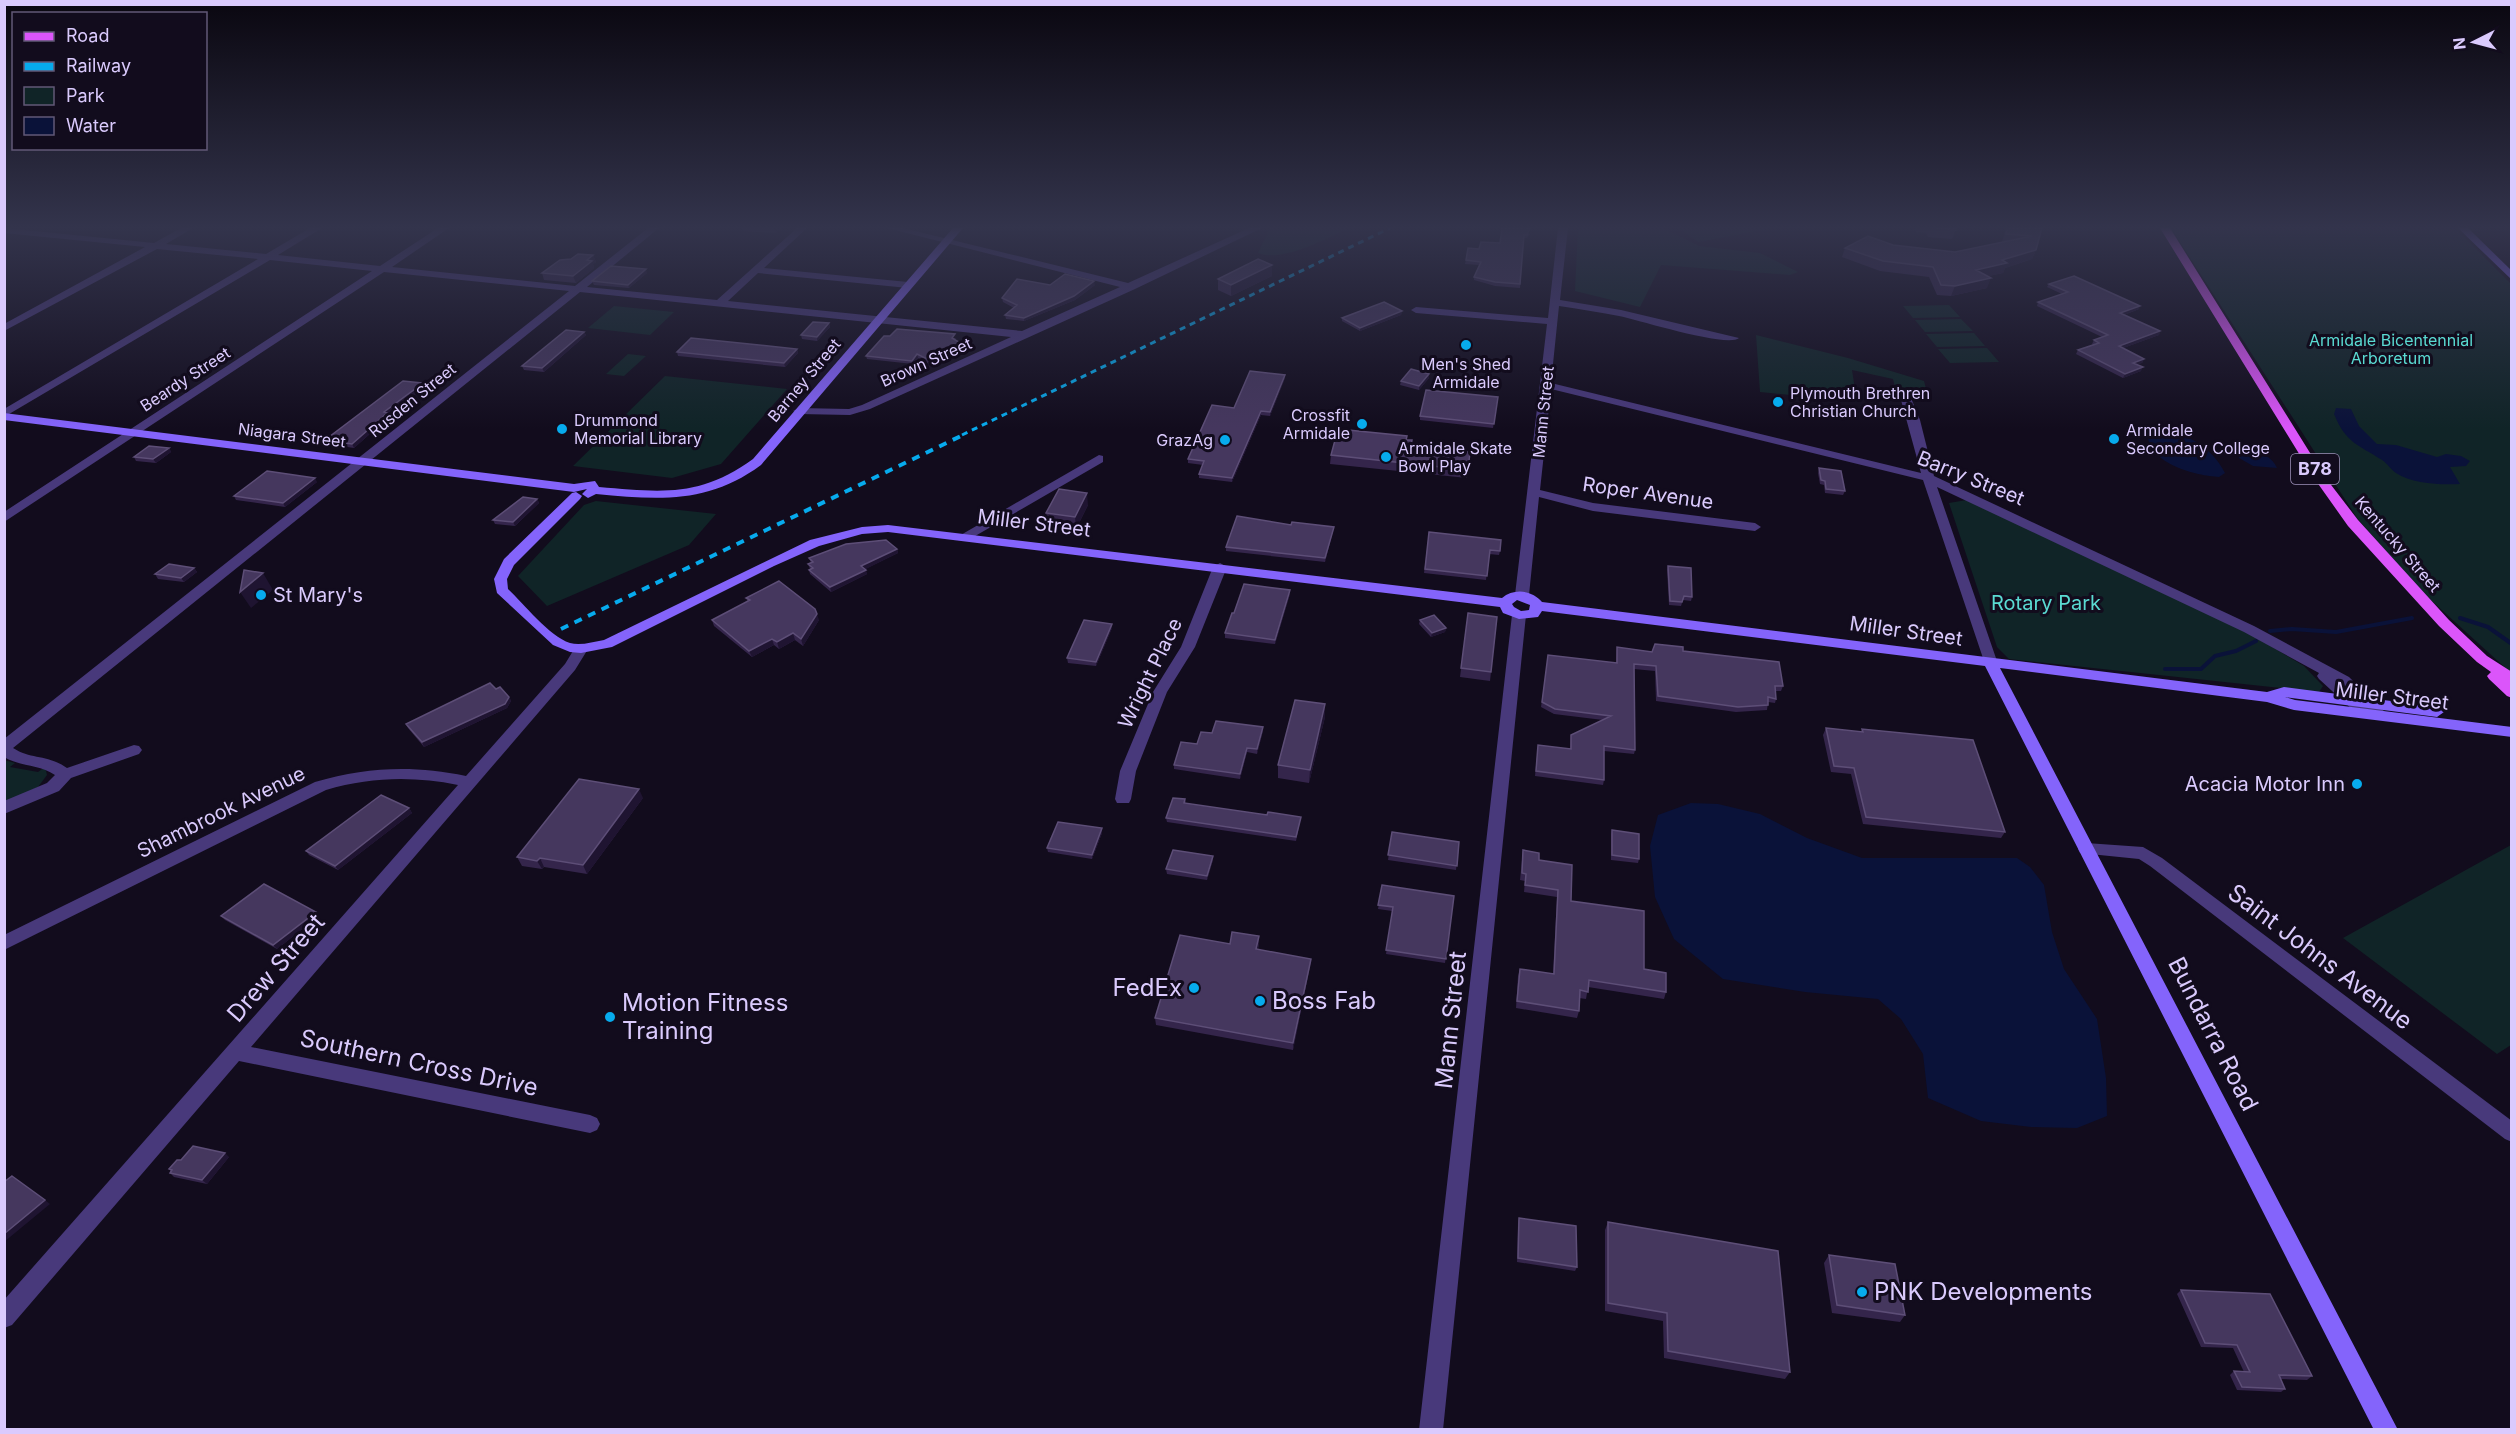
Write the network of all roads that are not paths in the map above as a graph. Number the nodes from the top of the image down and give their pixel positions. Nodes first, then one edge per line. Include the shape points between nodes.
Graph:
1 (65, 295) edge
2 (205, 295) edge
3 (342, 295) edge
4 (570, 295) edge
5 (623, 295) edge
6 (729, 295) edge
7 (899, 295) edge
8 (1112, 295) edge
9 (1555, 295) edge
10 (2206, 295) edge
11 (1554, 302) junction
12 (718, 305) junction
13 (1416, 310) dead end
14 (877, 321) junction
15 (1552, 321) junction
16 (4, 328) edge
17 (1026, 335) junction
18 (1734, 338) dead end
19 (1546, 385) junction
20 (1907, 400) dead end
21 (799, 411) junction
22 (4, 415) edge
23 (134, 432) junction
24 (1099, 459) dead end
25 (363, 460) junction
26 (1928, 478) junction
27 (715, 488) joint
28 (575, 492) junction
29 (1536, 493) junction
30 (4, 518) edge
31 (1755, 527) dead end
32 (965, 536) junction
33 (1220, 567) junction
34 (1522, 595) junction
35 (1505, 603) junction
36 (1538, 606) junction
37 (1519, 615) junction
38 (581, 649) junction
39 (2482, 659) junction
40 (1991, 664) junction
41 (2320, 669) junction
42 (2511, 679) edge
43 (2511, 693) edge
44 (2268, 697) junction
45 (2352, 701) junction
46 (2367, 709) junction
47 (2511, 722) edge
48 (2480, 728) junction
49 (2511, 732) edge
50 (2511, 739) edge
51 (4, 748) edge
52 (134, 750) dead end
53 (65, 774) junction
54 (470, 782) junction
55 (1123, 799) dead end
56 (4, 808) edge
57 (2086, 849) junction
58 (4, 943) edge
59 (237, 1052) junction
60 (590, 1124) dead end
61 (2511, 1133) edge
62 (4, 1317) edge
63 (1431, 1430) edge
64 (2386, 1430) edge

1 - 16 street
2 - 22 street
3 - 23 street, Beardy Street
4 - 25 street, Rusden Street
5 - 12 street
6 - 12 street
7 - 14 street, Barney Street
8 - 17 street, Brown Street
9 - 11 street, Mann Street
10 - 39 main road, Kentucky Street / B78 via 2320,478 2353,523 2417,595
11 - 15 street, Mann Street
11 - 18 street
12 - 14 street
13 - 15 street
14 - 17 street
14 - 21 street, Barney Street
15 - 19 street, Mann Street
17 - 21 street, Brown Street via 866,407 839,413
19 - 26 street, Barry Street
19 - 29 street, Mann Street
20 - 26 street via 1917,423
21 - 27 street, Barney Street via 757,462 739,477
22 - 23 street, Niagara Street
23 - 25 street, Niagara Street
23 - 30 street, Beardy Street
24 - 32 street
25 - 28 street, Niagara Street
25 - 51 street, Rusden Street
26 - 40 street
26 - 41 street, Barry Street via 2249,629
27 - 28 street, Niagara Street via 678,495
28 - 38 street via 509,562 500,582 502,590 554,637 564,645
29 - 31 street, Roper Avenue via 1593,507
29 - 34 street, Mann Street
32 - 33 street, Miller Street
32 - 38 street, Miller Street via 897,528 834,535 607,644
33 - 35 street, Miller Street
33 - 55 street, Wright Place via 1188,647 1160,692 1128,771
34 - 35 street
34 - 36 street
35 - 37 street via 1508,610
36 - 37 street via 1533,614
36 - 40 street, Miller Street
37 - 63 street, Mann Street
38 - 54 street, Drew Street via 570,667
39 - 42 main road, Kentucky Street / B78
39 - 43 main road, Kentucky Street / B78 via 2486,670
40 - 44 street, Miller Street
40 - 57 street, Bundarra Road
41 - 45 street, Barry Street
41 - 46 street, Barry Street via 2344,680
44 - 45 street, Miller Street via 2284,692
44 - 46 street, Miller Street via 2294,705
45 - 46 street, Miller Street
46 - 47 street, Miller Street
46 - 48 street, Miller Street via 2380,716
48 - 49 street, Miller Street
48 - 50 street
51 - 53 street via 21,760 50,764
52 - 53 street
53 - 56 street via 53,787
54 - 58 street, Shambrook Avenue via 406,771 356,775 321,786
54 - 59 street, Drew Street
57 - 61 street, Saint Johns Avenue via 2143,853
57 - 64 street, Bundarra Road
59 - 60 street, Southern Cross Drive
59 - 62 street, Drew Street

